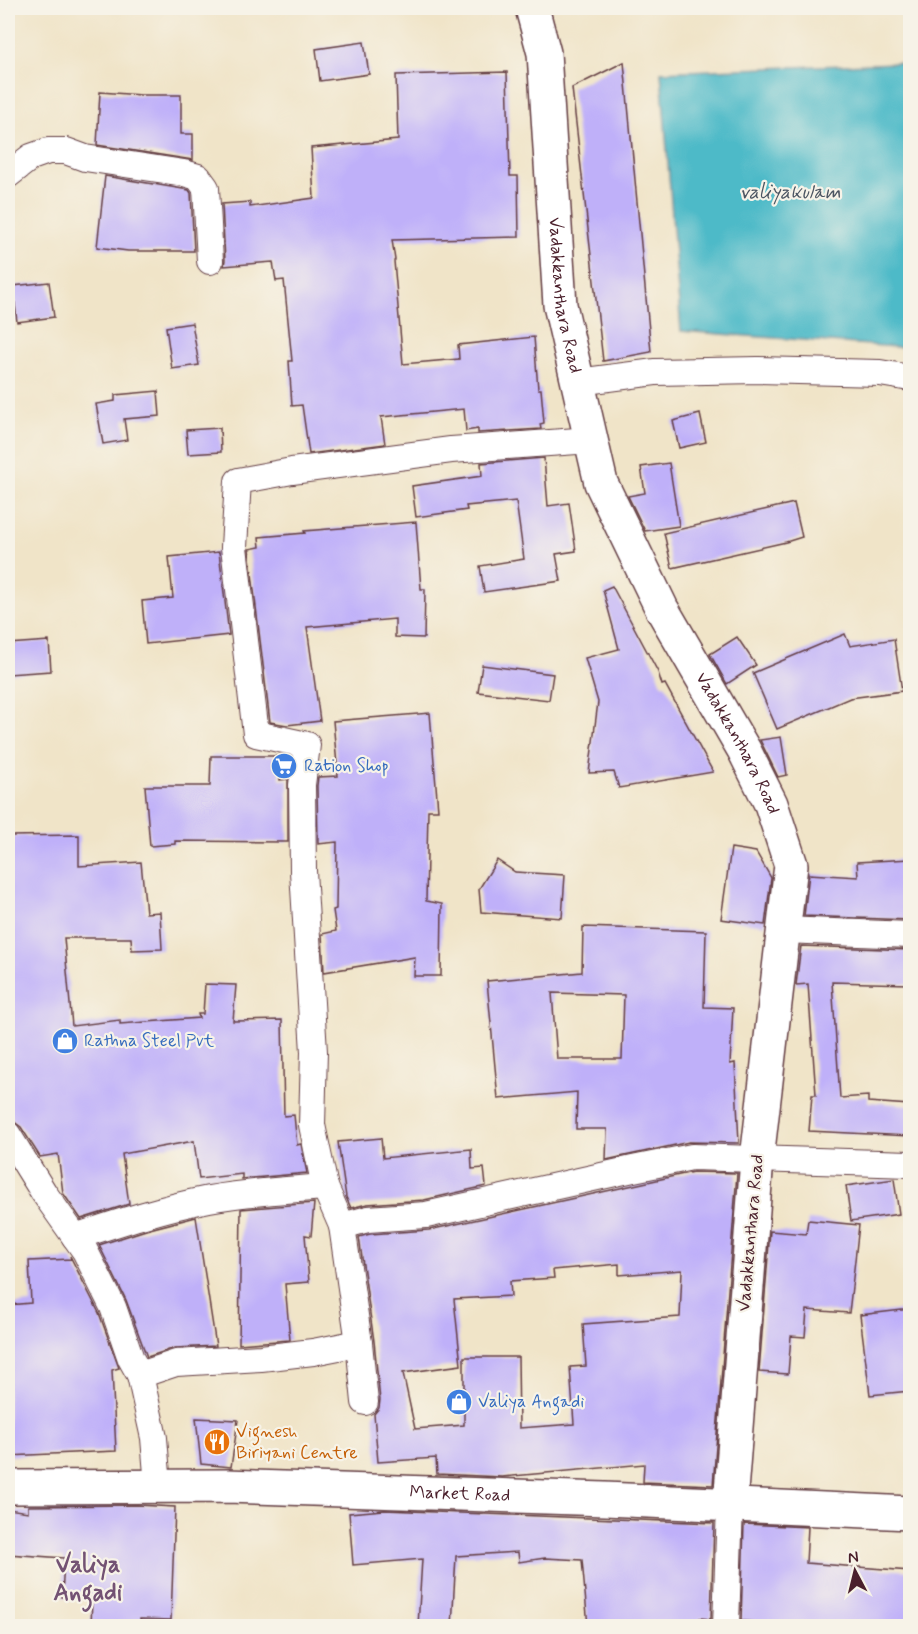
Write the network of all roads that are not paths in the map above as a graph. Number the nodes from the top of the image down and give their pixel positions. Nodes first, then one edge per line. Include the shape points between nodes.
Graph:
1 (532, 8) edge
2 (8, 175) edge
3 (210, 261) dead end
4 (910, 378) edge
5 (578, 382) junction
6 (591, 440) junction
7 (783, 930) junction
8 (910, 935) edge
9 (8, 1135) edge
10 (757, 1159) junction
11 (910, 1164) edge
12 (325, 1187) junction
13 (342, 1226) junction
14 (75, 1237) junction
15 (359, 1343) junction
16 (140, 1375) junction
17 (365, 1402) dead end
18 (158, 1486) junction
19 (8, 1487) edge
20 (730, 1504) junction
21 (910, 1513) edge
22 (726, 1626) edge

1 - 5 street, Vadakkanthara Road via 544,53 560,305
2 - 3 street via 31,157 48,151 66,151 85,158 198,177 206,188
4 - 5 street via 880,373 758,370 655,372
5 - 6 street, Vadakkanthara Road
6 - 7 street, Vadakkanthara Road via 601,483 662,609 771,804 791,865
6 - 12 street via 451,450 238,481 234,548 256,734 307,745 302,817 314,1052 312,1125
7 - 8 street
7 - 10 street, Vadakkanthara Road
9 - 14 street
10 - 11 street
10 - 13 street via 692,1157 426,1215 368,1219
10 - 20 street, Vadakkanthara Road
12 - 13 street
12 - 14 street via 211,1199 140,1215
13 - 15 street
14 - 16 street via 113,1307
15 - 16 street via 261,1358 176,1363
15 - 17 street
16 - 18 street via 154,1438
18 - 19 street, Market Road
18 - 20 street, Market Road
20 - 21 street, Market Road
20 - 22 street

